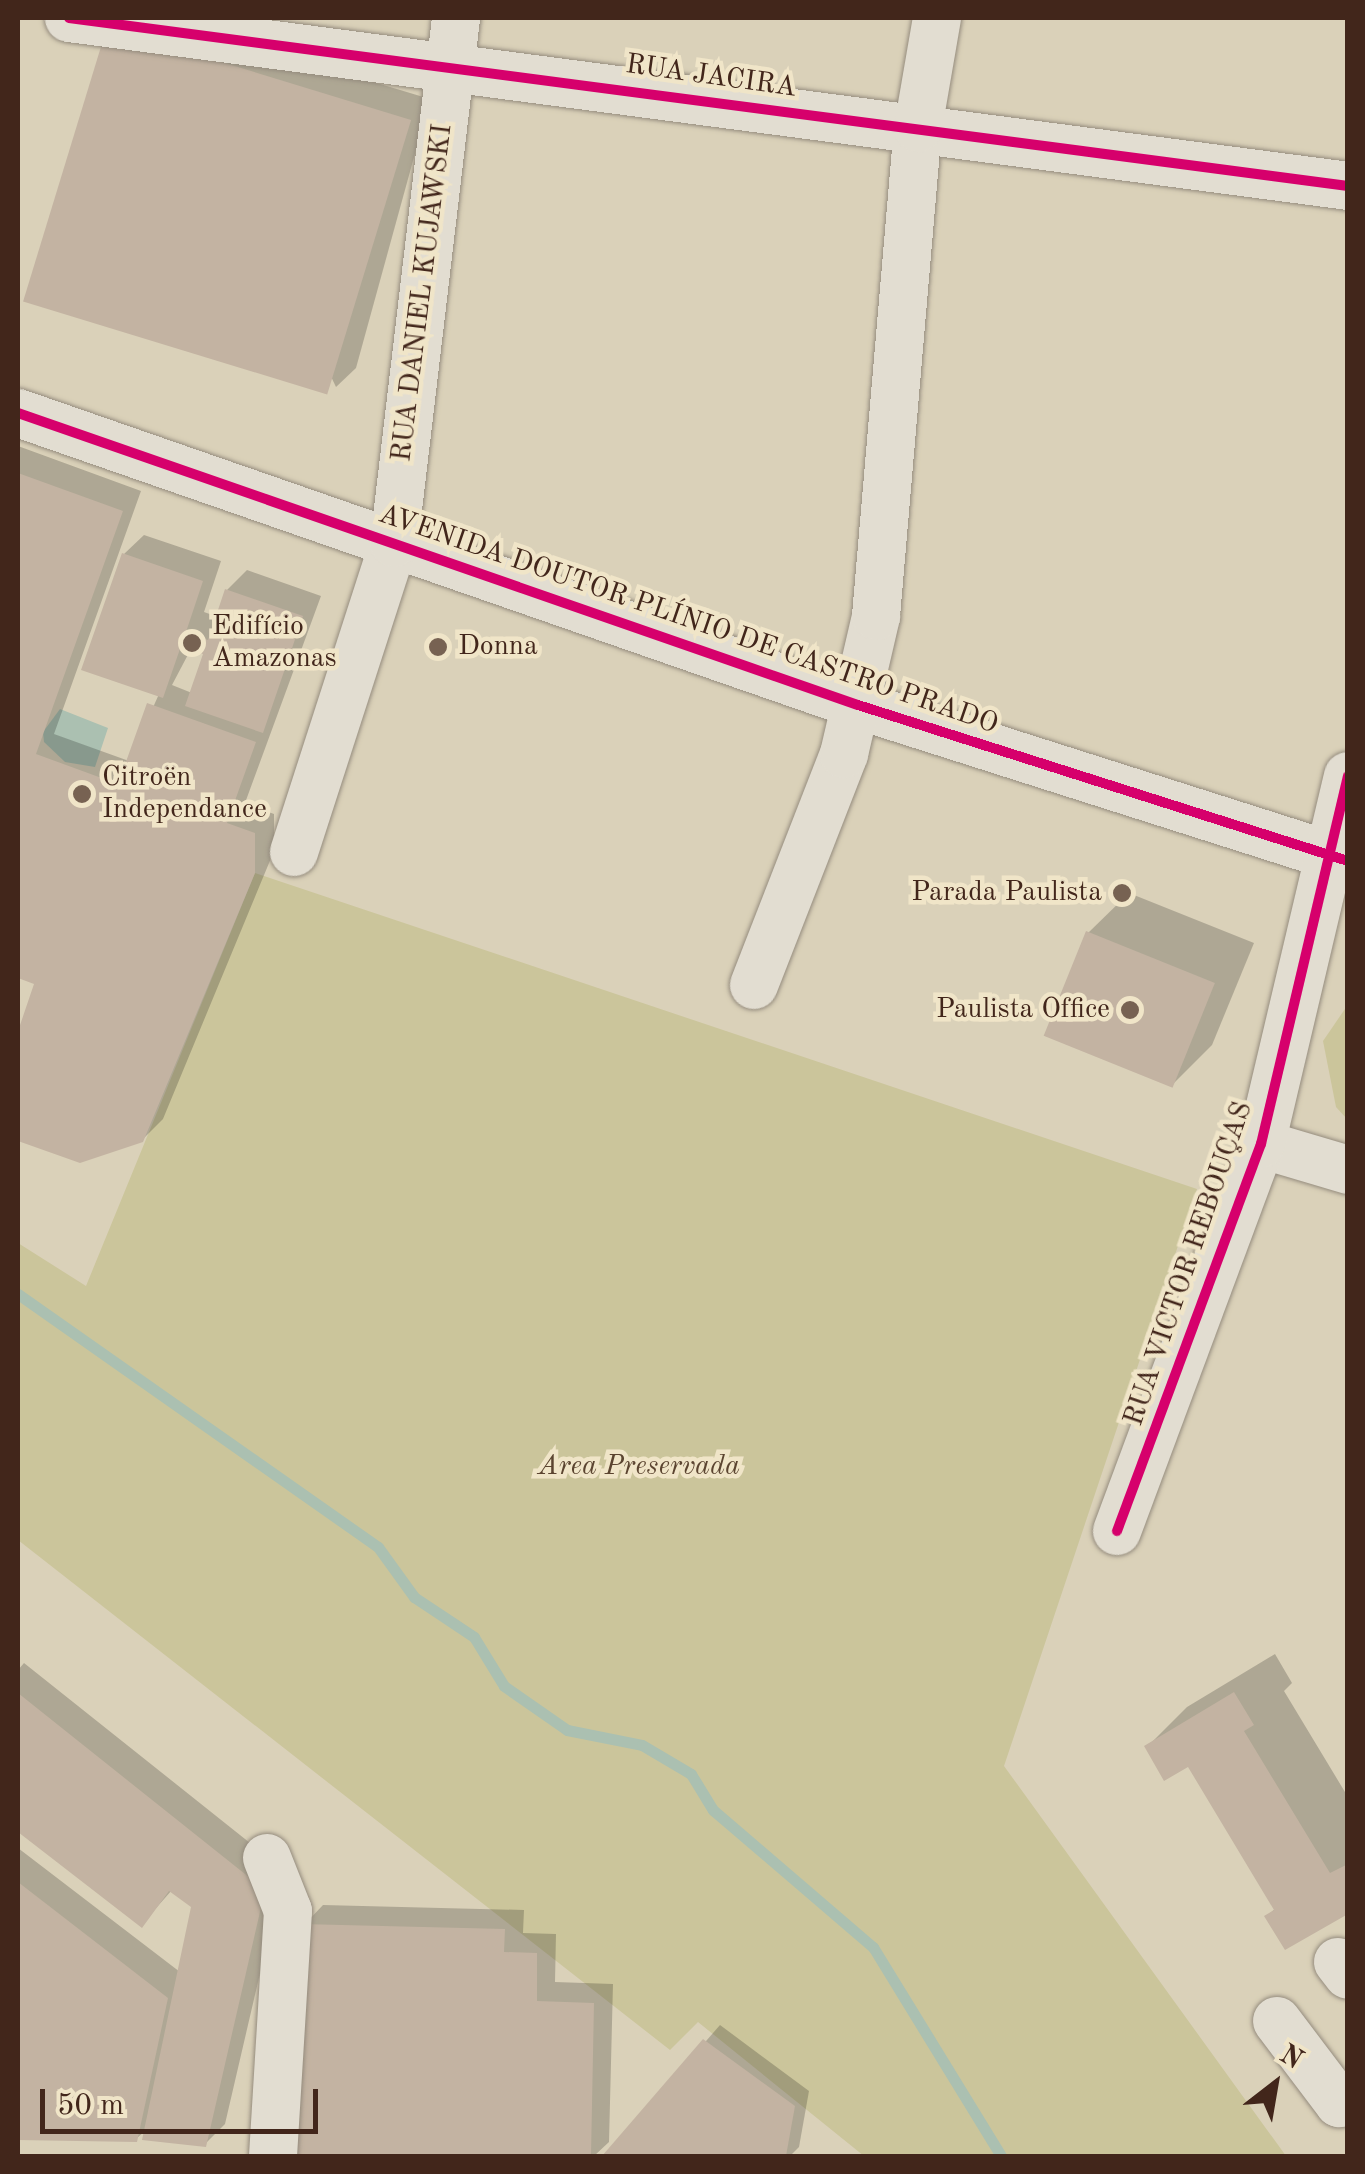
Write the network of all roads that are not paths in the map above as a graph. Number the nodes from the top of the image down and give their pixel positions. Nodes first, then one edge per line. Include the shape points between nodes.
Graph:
1 (69, 18) edge
2 (456, 18) edge
3 (937, 18) edge
4 (450, 65) junction
5 (918, 128) junction
6 (1348, 186) edge
7 (18, 413) edge
8 (394, 543) junction
9 (858, 705) junction
10 (1348, 776) edge
11 (294, 852) dead end
12 (1337, 857) edge
13 (1348, 917) edge
14 (754, 985) dead end
15 (1261, 1144) junction
16 (1348, 1170) edge
17 (1117, 1531) dead end
18 (267, 1858) dead end
19 (1277, 2021) dead end
20 (1348, 2098) edge
21 (273, 2156) edge

1 - 4 street, RUA JACIRA
2 - 4 street, RUA DANIEL KUJAWSKI
3 - 5 street
4 - 5 street, RUA JACIRA
4 - 8 street, RUA DANIEL KUJAWSKI
5 - 6 street, RUA JACIRA
5 - 9 street via 876,616
7 - 8 street, AVENIDA DOUTOR PLÍNIO DE CASTRO PRADO
8 - 9 street, AVENIDA DOUTOR PLÍNIO DE CASTRO PRADO
8 - 11 street, RUA DANIEL KUJAWSKI
9 - 12 street, AVENIDA DOUTOR PLÍNIO DE CASTRO PRADO
9 - 14 street
10 - 12 street, RUA VICTOR REBOUÇAS
12 - 13 street
12 - 15 street, RUA VICTOR REBOUÇAS
15 - 16 street
15 - 17 street, RUA VICTOR REBOUÇAS
18 - 21 street via 288,1911
19 - 20 street via 1338,2104

